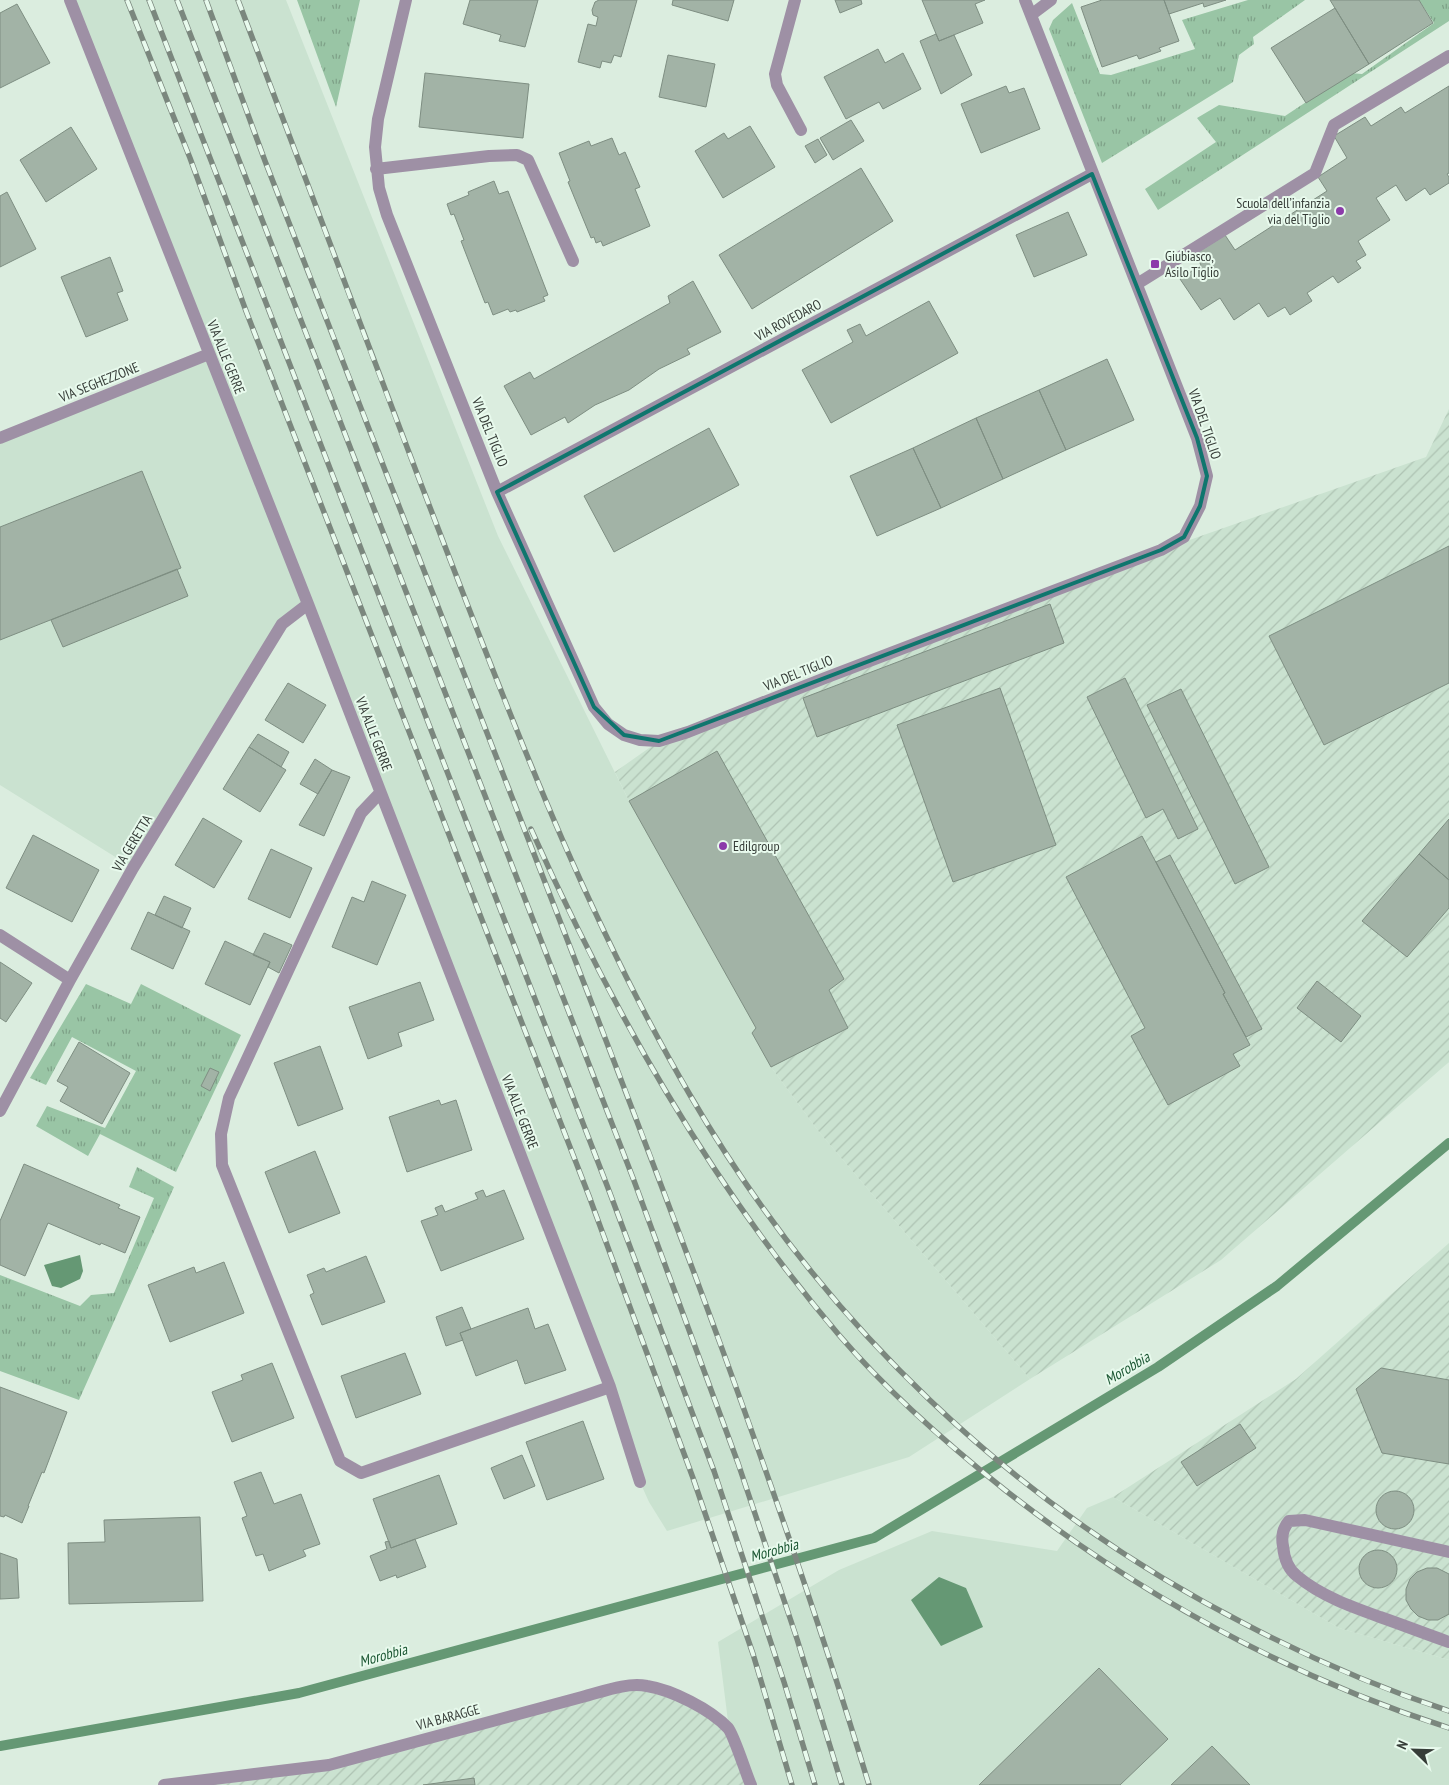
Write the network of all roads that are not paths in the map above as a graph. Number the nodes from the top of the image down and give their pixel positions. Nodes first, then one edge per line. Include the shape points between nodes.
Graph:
1 (70, 0) edge
2 (406, 0) edge
3 (795, 0) edge
4 (1025, 0) edge
5 (1051, 0) edge
6 (1031, 15) junction
7 (1449, 56) edge
8 (801, 130) dead end
9 (376, 169) junction
10 (1092, 174) junction
11 (573, 261) dead end
12 (1136, 284) junction
13 (209, 354) junction
14 (0, 438) edge
15 (498, 492) junction
16 (308, 604) junction
17 (380, 792) junction
18 (0, 935) edge
19 (70, 980) junction
20 (0, 1111) edge
21 (610, 1387) junction
22 (640, 1482) dead end
23 (1449, 1552) edge
24 (1449, 1642) edge
25 (164, 1785) edge
26 (751, 1785) edge

1 - 13 street, VIA ALLE GERRE
2 - 9 street, VIA DEL TIGLIO via 378,119
3 - 8 street via 775,74 777,85
4 - 6 street, VIA DEL TIGLIO
5 - 6 street
6 - 10 street, VIA DEL TIGLIO
7 - 12 street via 1334,125 1315,173
9 - 11 street via 489,156 517,155 528,160
9 - 15 street, VIA DEL TIGLIO via 387,215
10 - 12 street, VIA DEL TIGLIO
10 - 15 street, VIA ROVEDARO
12 - 15 street, VIA DEL TIGLIO via 1197,438 1207,476 1200,506 1184,537 1161,550 688,732 659,741 640,740 624,735 608,724 594,707
13 - 14 street, VIA SEGHEZZONE
13 - 16 street, VIA ALLE GERRE
16 - 17 street, VIA ALLE GERRE
16 - 19 street, VIA GERETTA via 282,624 133,868
17 - 21 street, VIA ALLE GERRE
17 - 21 street via 361,813 229,1098 221,1134 222,1165 340,1461 361,1473
18 - 19 street
19 - 20 street, VIA GERETTA
21 - 22 street, VIA ALLE GERRE
23 - 24 street via 1305,1520 1290,1521 1282,1535 1285,1558 1296,1576 1346,1605
25 - 26 street, VIA BARAGGE via 329,1765 624,1687 646,1685 702,1707 729,1729

